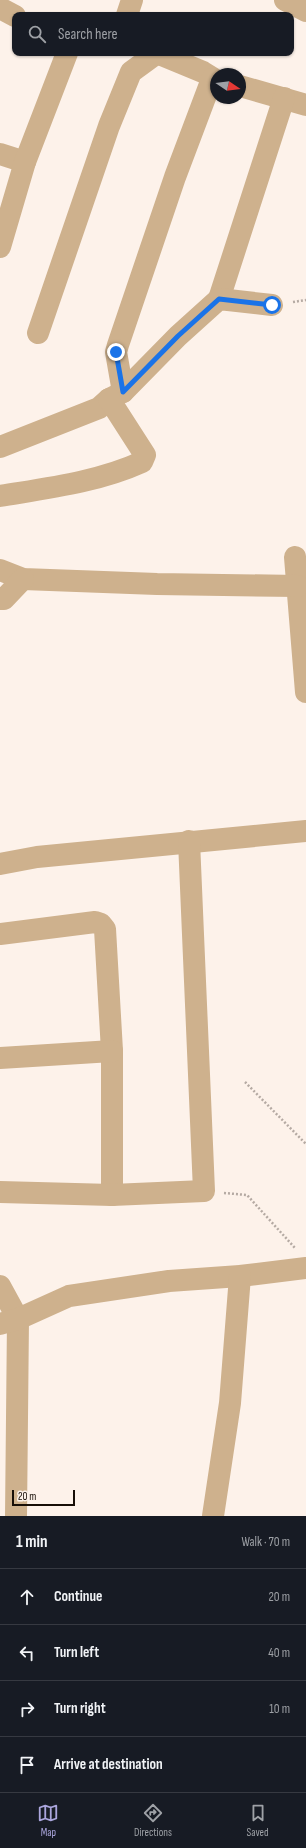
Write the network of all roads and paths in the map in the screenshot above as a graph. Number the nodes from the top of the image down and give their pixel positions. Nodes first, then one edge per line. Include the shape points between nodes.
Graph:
1 (132, 0) edge
2 (285, 0) edge
3 (0, 8) edge
4 (306, 11) edge
5 (128, 12) edge
6 (12, 14) edge
7 (66, 56) edge
8 (153, 56) edge
9 (164, 56) edge
10 (210, 76) edge
11 (246, 88) edge
12 (210, 89) edge
13 (284, 98) junction
14 (306, 105) edge
15 (0, 154) edge
16 (25, 162) junction
17 (2, 234) edge
18 (219, 299) junction
19 (272, 305) dead end
20 (38, 333) dead end
21 (116, 396) junction
22 (0, 447) edge
23 (0, 496) edge
24 (295, 557) dead end
25 (0, 570) edge
26 (23, 579) junction
27 (298, 586) junction
28 (0, 599) edge
29 (305, 671) edge
30 (306, 692) edge
31 (306, 831) edge
32 (189, 841) junction
33 (0, 864) edge
34 (0, 934) edge
35 (112, 1051) junction
36 (0, 1058) edge
37 (245, 1082) dead end
38 (306, 1144) edge
39 (204, 1191) junction
40 (0, 1192) edge
41 (112, 1195) junction
42 (303, 1261) edge
43 (240, 1276) junction
44 (0, 1286) edge
45 (9, 1321) edge
46 (16, 1516) edge
47 (213, 1516) edge

1 - 5 street
2 - 4 street
3 - 6 street
7 - 16 street
8 - 20 street via 130,72
9 - 10 street
11 - 13 street
12 - 21 street via 175,177 118,345
13 - 14 street
13 - 18 street
15 - 16 street
16 - 17 street
18 - 19 street
18 - 21 street
21 - 22 street via 99,408
21 - 23 street via 145,455 142,462 120,473
24 - 27 street
25 - 26 street
26 - 27 street
26 - 28 street via 4,599
27 - 29 street
29 - 30 street
31 - 32 street
32 - 33 street via 37,857
32 - 39 street
34 - 35 street via 95,922 101,924 105,929
35 - 36 street
35 - 41 street
37 - 38 path
39 - 41 street
39 - 42 path via 247,1195
40 - 41 street
42 - 43 street
43 - 45 street via 169,1281 69,1296
43 - 47 street via 230,1403
44 - 45 street
45 - 46 street

